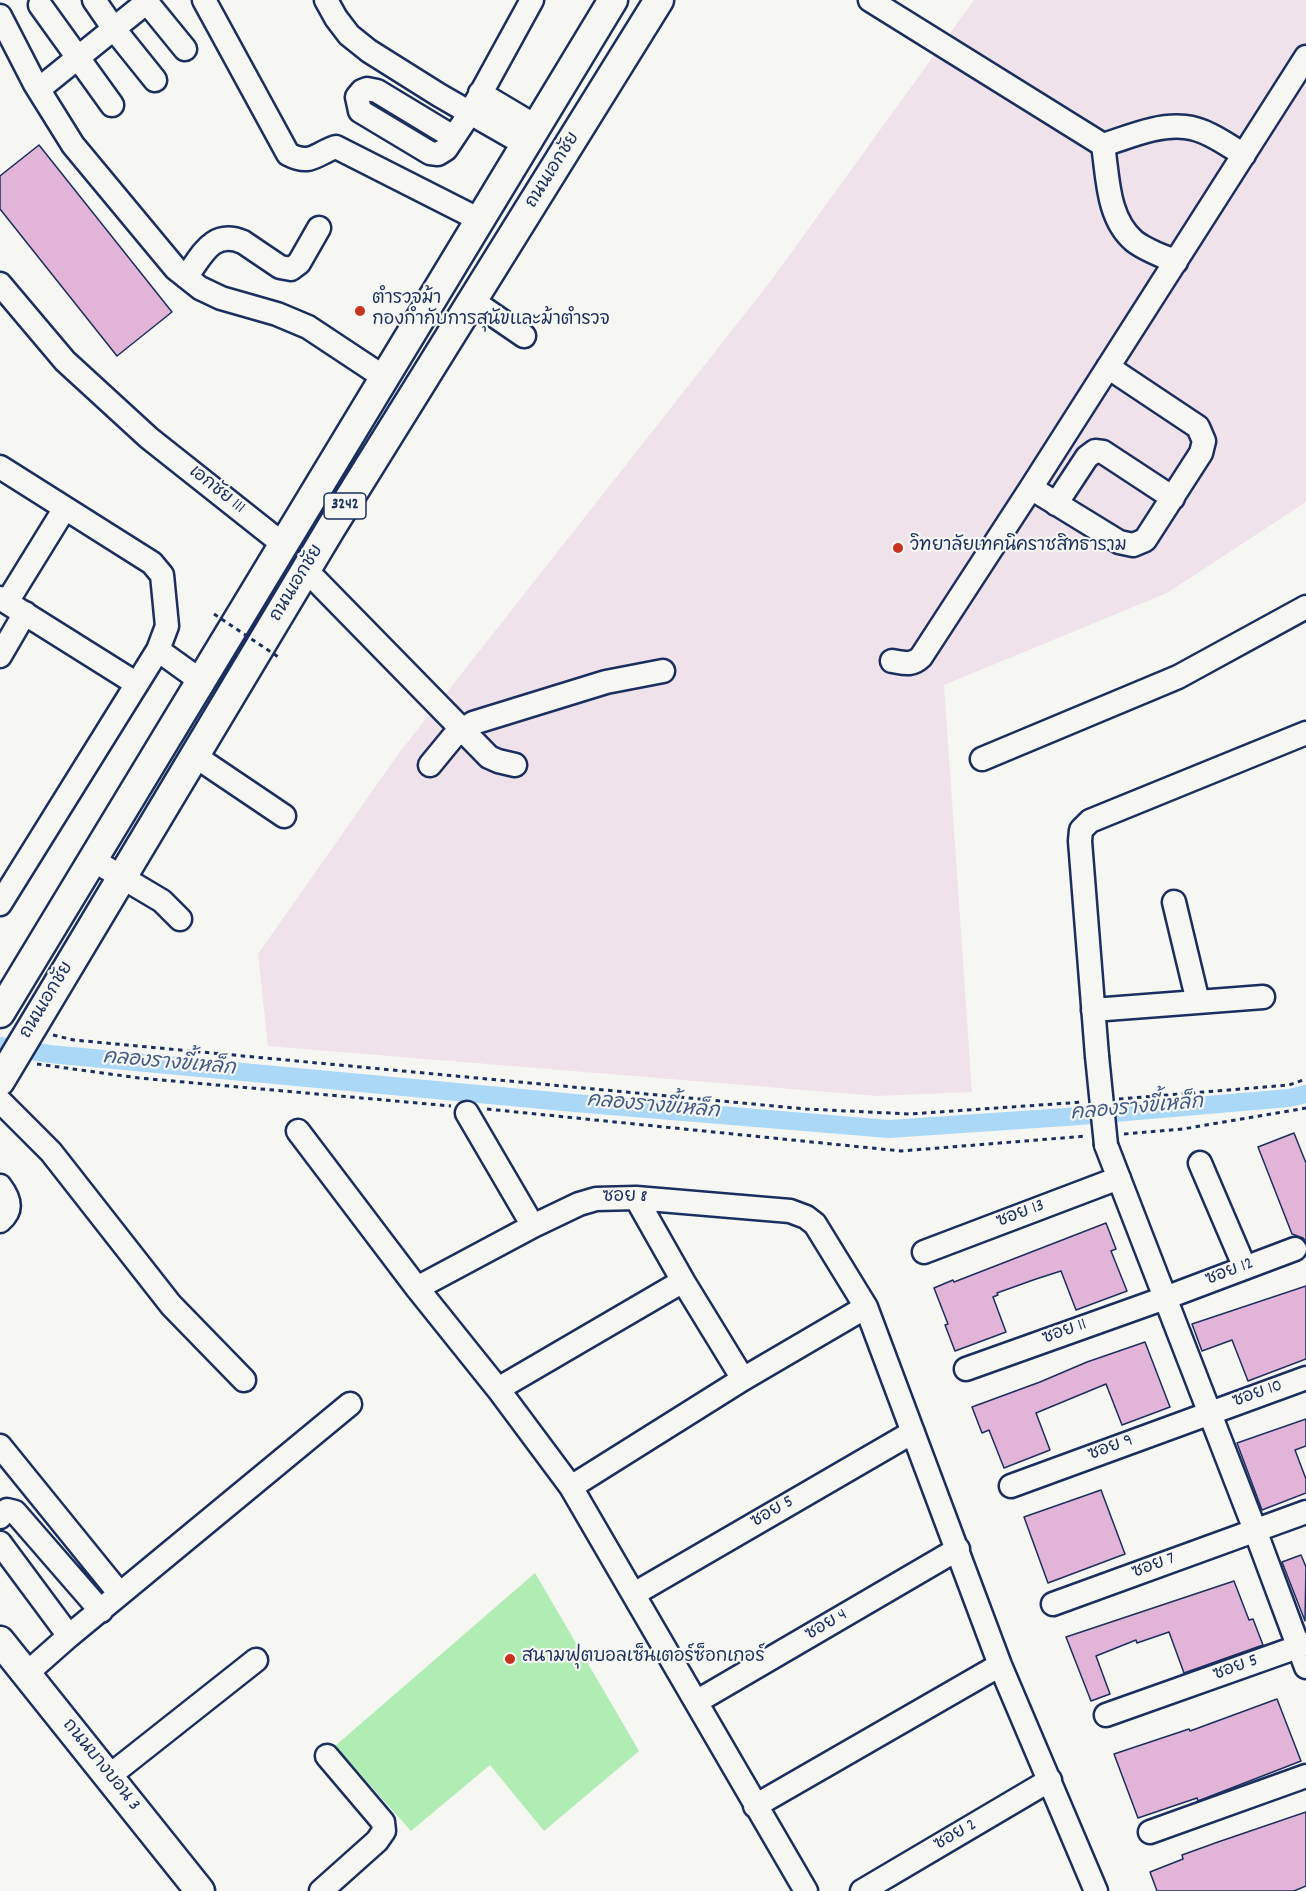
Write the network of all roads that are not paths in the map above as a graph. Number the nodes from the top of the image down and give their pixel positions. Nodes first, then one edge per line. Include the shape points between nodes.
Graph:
1 (94, 0) edge
2 (204, 0) edge
3 (326, 0) edge
4 (532, 0) edge
5 (613, 0) edge
6 (658, 0) edge
7 (870, 0) edge
8 (146, 1) edge
9 (40, 5) dead end
10 (0, 16) edge
11 (114, 29) junction
12 (185, 49) dead end
13 (1306, 57) edge
14 (78, 58) junction
15 (155, 80) dead end
16 (39, 89) junction
17 (475, 103) junction
18 (112, 105) dead end
19 (531, 136) junction
20 (453, 137) dead end
21 (1103, 145) junction
22 (1244, 155) junction
23 (480, 220) junction
24 (319, 228) dead end
25 (1176, 262) junction
26 (186, 277) junction
27 (0, 284) edge
28 (473, 301) junction
29 (524, 336) dead end
30 (1108, 367) junction
31 (385, 378) junction
32 (0, 467) edge
33 (1031, 488) junction
34 (1173, 498) junction
35 (1056, 504) junction
36 (65, 508) junction
37 (284, 545) junction
38 (306, 570) junction
39 (11, 604) edge
40 (1306, 607) edge
41 (158, 650) junction
42 (0, 656) edge
43 (892, 661) dead end
44 (663, 671) dead end
45 (201, 681) junction
46 (137, 684) junction
47 (464, 730) junction
48 (1306, 733) edge
49 (195, 756) junction
50 (982, 759) dead end
51 (430, 765) dead end
52 (515, 765) dead end
53 (284, 816) dead end
54 (93, 860) junction
55 (122, 877) junction
56 (1174, 902) dead end
57 (0, 904) edge
58 (180, 919) dead end
59 (1263, 997) dead end
60 (1198, 1002) junction
61 (2, 1010) edge
62 (1094, 1010) junction
63 (0, 1087) edge
64 (469, 1110) road end
65 (298, 1131) dead end
66 (1200, 1163) dead end
67 (1119, 1178) junction
68 (0, 1186) edge
69 (636, 1198) junction
70 (0, 1221) edge
71 (533, 1226) junction
72 (1295, 1249) dead end
73 (924, 1252) dead end
74 (1245, 1268) junction
75 (683, 1281) junction
76 (417, 1288) junction
77 (1165, 1298) junction
78 (866, 1307) junction
79 (966, 1368) dead end
80 (1306, 1378) edge
81 (743, 1379) junction
82 (244, 1380) dead end
83 (498, 1389) junction
84 (351, 1404) dead end
85 (1210, 1413) junction
86 (913, 1432) junction
87 (0, 1446) edge
88 (1011, 1486) dead end
89 (571, 1487) junction
90 (1306, 1512) edge
91 (0, 1517) edge
92 (1256, 1530) junction
93 (0, 1543) edge
94 (958, 1550) junction
95 (120, 1594) junction
96 (634, 1594) junction
97 (1053, 1604) dead end
98 (100, 1611) junction
99 (69, 1636) junction
100 (0, 1641) edge
101 (1304, 1652) edge
102 (256, 1659) dead end
103 (1000, 1665) junction
104 (26, 1674) junction
105 (696, 1702) junction
106 (1106, 1715) dead end
107 (327, 1756) dead end
108 (1306, 1776) edge
109 (108, 1777) junction
110 (1050, 1780) junction
111 (755, 1806) junction
112 (1150, 1832) dead end
113 (200, 1891) edge
114 (321, 1891) edge
115 (806, 1891) edge
116 (862, 1891) edge
117 (1096, 1891) edge

1 - 11 street
2 - 23 street via 288,154 299,160 312,160 336,147
3 - 17 street via 336,18 369,51
4 - 17 street
5 - 19 main road, ถนนเอกชัย / 3242
6 - 28 main road, ถนนเอกชัย / 3242
7 - 21 street
8 - 11 street
8 - 12 street
9 - 14 street
10 - 16 street
11 - 14 street
11 - 15 street
13 - 22 street
14 - 16 street
14 - 18 street
16 - 26 street via 73,144
17 - 19 street
17 - 20 street
19 - 23 main road, ถนนเอกชัย / 3242
21 - 22 street via 1158,128 1185,127 1210,134
21 - 25 street via 1111,200 1120,224 1134,242
22 - 25 street
23 - 31 main road, ถนนเอกชัย / 3242
24 - 26 street via 299,263 291,269 280,267 243,242 224,239 213,242
25 - 30 street
26 - 31 street via 221,298 308,327
27 - 37 street, เอกชัย 111 via 65,361 148,438
28 - 29 street
28 - 38 main road, ถนนเอกชัย / 3242
30 - 33 street
30 - 34 street via 1198,427 1204,441 1201,453
31 - 37 main road, ถนนเอกชัย / 3242
32 - 36 street
33 - 35 street
33 - 43 street via 921,657 909,664
34 - 35 street via 1145,540 1133,545 1119,542
34 - 35 street via 1103,452 1095,452 1087,457
36 - 39 street
36 - 41 street via 152,562 162,575 167,626
37 - 45 main road, ถนนเอกชัย / 3242
38 - 47 street
38 - 49 main road, ถนนเอกชัย / 3242
39 - 42 street
39 - 46 street
40 - 50 street via 1178,677
41 - 45 street
41 - 46 street
44 - 47 street via 606,682 473,723
45 - 54 main road, ถนนเอกชัย / 3242
46 - 57 street
47 - 51 street via 453,737
47 - 52 street via 489,757
48 - 62 street via 1090,821 1081,830
49 - 53 street
49 - 55 main road, ถนนเอกชัย / 3242
54 - 55 street
54 - 61 main road, ถนนเอกชัย / 3242
55 - 58 street via 162,901
55 - 63 main road, ถนนเอกชัย / 3242 via 46,1025
56 - 60 street
59 - 60 street
60 - 62 street
62 - 67 street, bridge via 1106,1138
63 - 82 street via 171,1305
64 - 71 street
65 - 76 street
66 - 74 street
67 - 73 street, ซอย 13
67 - 77 street
68 - 70 street via 10,1205
69 - 71 street, ซอย 8 via 596,1199
69 - 75 street
69 - 78 street, ซอย 8 via 790,1211 806,1217 815,1224
71 - 76 street, ซอย 8
72 - 74 street, ซอย 12
74 - 77 street, ซอย 12
75 - 81 street
75 - 83 street
76 - 83 street
77 - 79 street, ซอย 11
77 - 85 street
78 - 81 street
78 - 86 street
80 - 85 street, ซอย 10
81 - 89 street
83 - 89 street
84 - 95 street
85 - 88 street, ซอย 9
85 - 92 street
86 - 94 street
86 - 96 street, ซอย 5
87 - 95 street
89 - 96 street
90 - 92 street
91 - 98 street via 7,1510 15,1512
92 - 97 street, ซอย 7
92 - 101 street
93 - 99 street
94 - 103 street
94 - 105 street, ซอย 4
95 - 98 street
96 - 105 street
98 - 99 street
99 - 104 street
100 - 104 main road, ถนนบางบอน 3
101 - 106 street, ซอย 5
102 - 109 street
103 - 110 street
103 - 111 street
104 - 109 main road, ถนนบางบอน 3
105 - 111 street
107 - 114 street via 383,1822 384,1831
108 - 112 street
109 - 113 main road, ถนนบางบอน 3
110 - 116 street, ซอย 2
110 - 117 street
111 - 115 street

